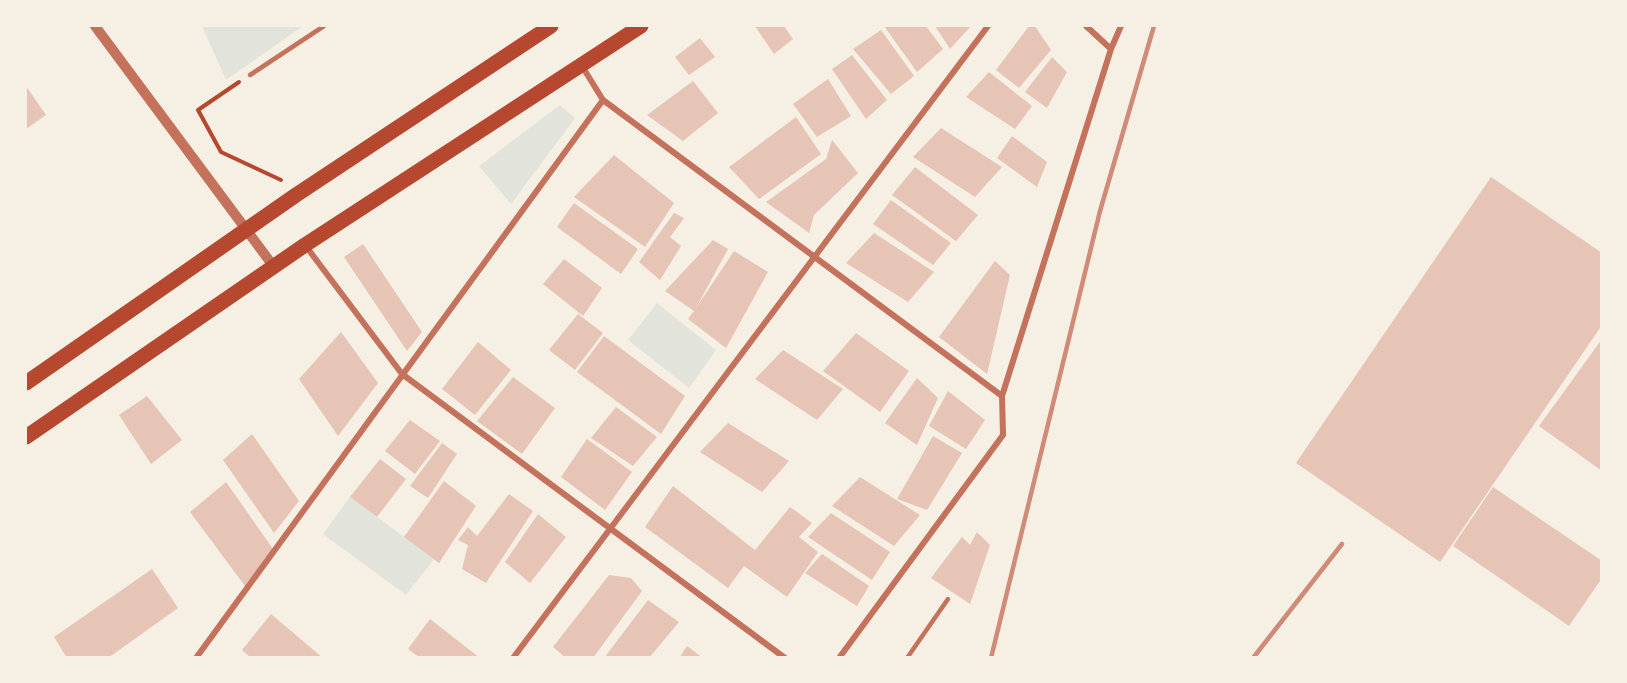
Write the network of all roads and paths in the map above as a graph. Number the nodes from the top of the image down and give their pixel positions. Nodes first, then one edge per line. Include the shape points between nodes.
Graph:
1 (95, 26) edge
2 (324, 26) edge
3 (551, 26) edge
4 (641, 26) edge
5 (988, 26) edge
6 (1086, 26) edge
7 (1121, 26) edge
8 (1111, 49) junction
9 (582, 65) junction
10 (250, 75) joint
11 (603, 100) junction
12 (296, 195) junction
13 (246, 229) junction
14 (305, 245) junction
15 (815, 256) junction
16 (274, 267) junction
17 (402, 374) junction
18 (26, 382) edge
19 (1002, 396) junction
20 (26, 437) edge
21 (611, 528) junction
22 (948, 599) dead end
23 (196, 657) edge
24 (513, 657) edge
25 (785, 657) edge
26 (839, 657) edge
27 (907, 657) edge

1 - 13 street
2 - 10 lane
3 - 12 main road
4 - 9 main road
5 - 15 street
6 - 8 street
7 - 8 street
8 - 19 street
9 - 11 street
9 - 14 main road
10 - 12 path via 198,110 222,152 282,181
11 - 15 street
11 - 17 street
12 - 13 main road
13 - 16 street
13 - 18 main road
14 - 16 main road
14 - 17 street
15 - 19 street
15 - 21 street
16 - 20 main road
17 - 21 street
17 - 23 street
19 - 26 street via 1003,435
21 - 24 street
21 - 25 street
22 - 27 lane

